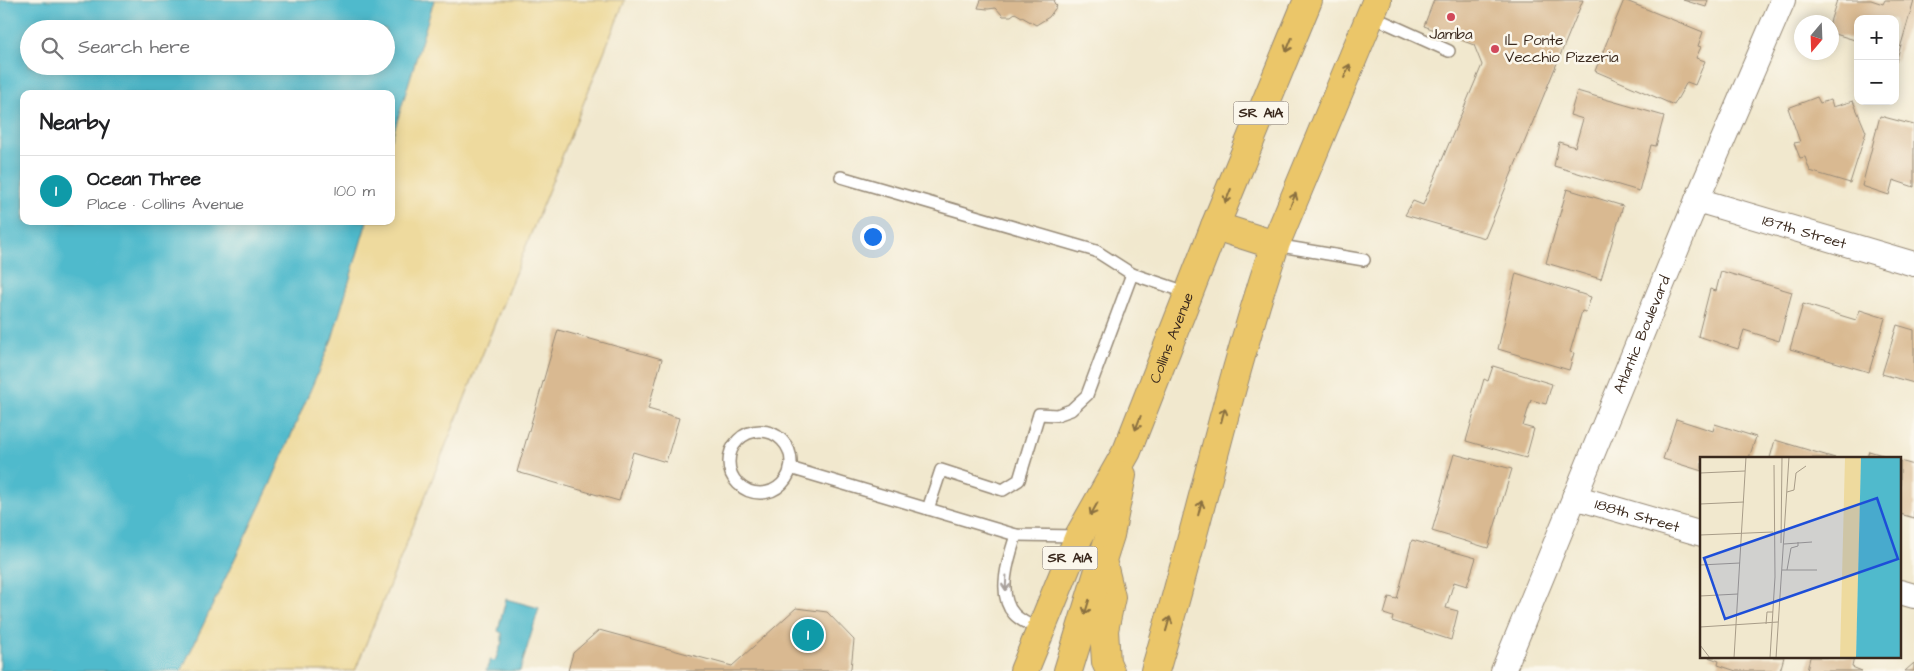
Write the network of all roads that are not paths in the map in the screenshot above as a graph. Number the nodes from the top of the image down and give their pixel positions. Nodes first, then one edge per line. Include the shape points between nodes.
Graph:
1 (1308, 0) edge
2 (1783, 0) edge
3 (1374, 8) edge
4 (1449, 51) dead end
5 (841, 177) dead end
6 (1697, 200) junction
7 (1215, 226) junction
8 (1274, 245) junction
9 (1364, 260) dead end
10 (1914, 264) edge
11 (1132, 274) junction
12 (1189, 293) junction
13 (1127, 451) junction
14 (790, 468) junction
15 (1574, 497) junction
16 (928, 509) junction
17 (1700, 533) edge
18 (1016, 536) junction
19 (1079, 536) junction
20 (1102, 560) junction
21 (1040, 630) junction
22 (1024, 671) edge
23 (1068, 671) edge
24 (1110, 671) edge
25 (1155, 671) edge
26 (1503, 671) edge

1 -> 7 main road, Collins Avenue / SR A1A
2 - 6 street, Atlantic Boulevard
3 - 4 lane
8 -> 3 main road
5 - 11 lane via 1096,250
6 - 10 street, 187th Street
6 - 15 street, Atlantic Boulevard
7 - 8 main road
7 - 12 main road, Collins Avenue / SR A1A
8 - 9 lane
25 -> 8 main road via 1223,415
11 - 12 lane
11 - 16 lane via 1087,395 1071,410 1057,415 1039,414 1019,480 1003,490 941,470
12 -> 13 main road, Collins Avenue / SR A1A
13 -> 19 main road, Collins Avenue / SR A1A
13 - 20 main road
14 - 14 lane via 788,448 774,434 765,431 745,434 737,440 728,458 733,478 740,486 760,493 780,486
14 - 16 lane
15 - 17 street, 188th Street
15 - 26 street, Atlantic Boulevard
16 - 18 lane
18 - 19 lane
18 -> 21 lane via 1007,562 1005,599 1014,615
19 - 21 main road, Collins Avenue / SR A1A
20 -> 23 main road
20 - 24 main road via 1112,597 1104,630 1106,662
21 - 22 main road, Collins Avenue / SR A1A

